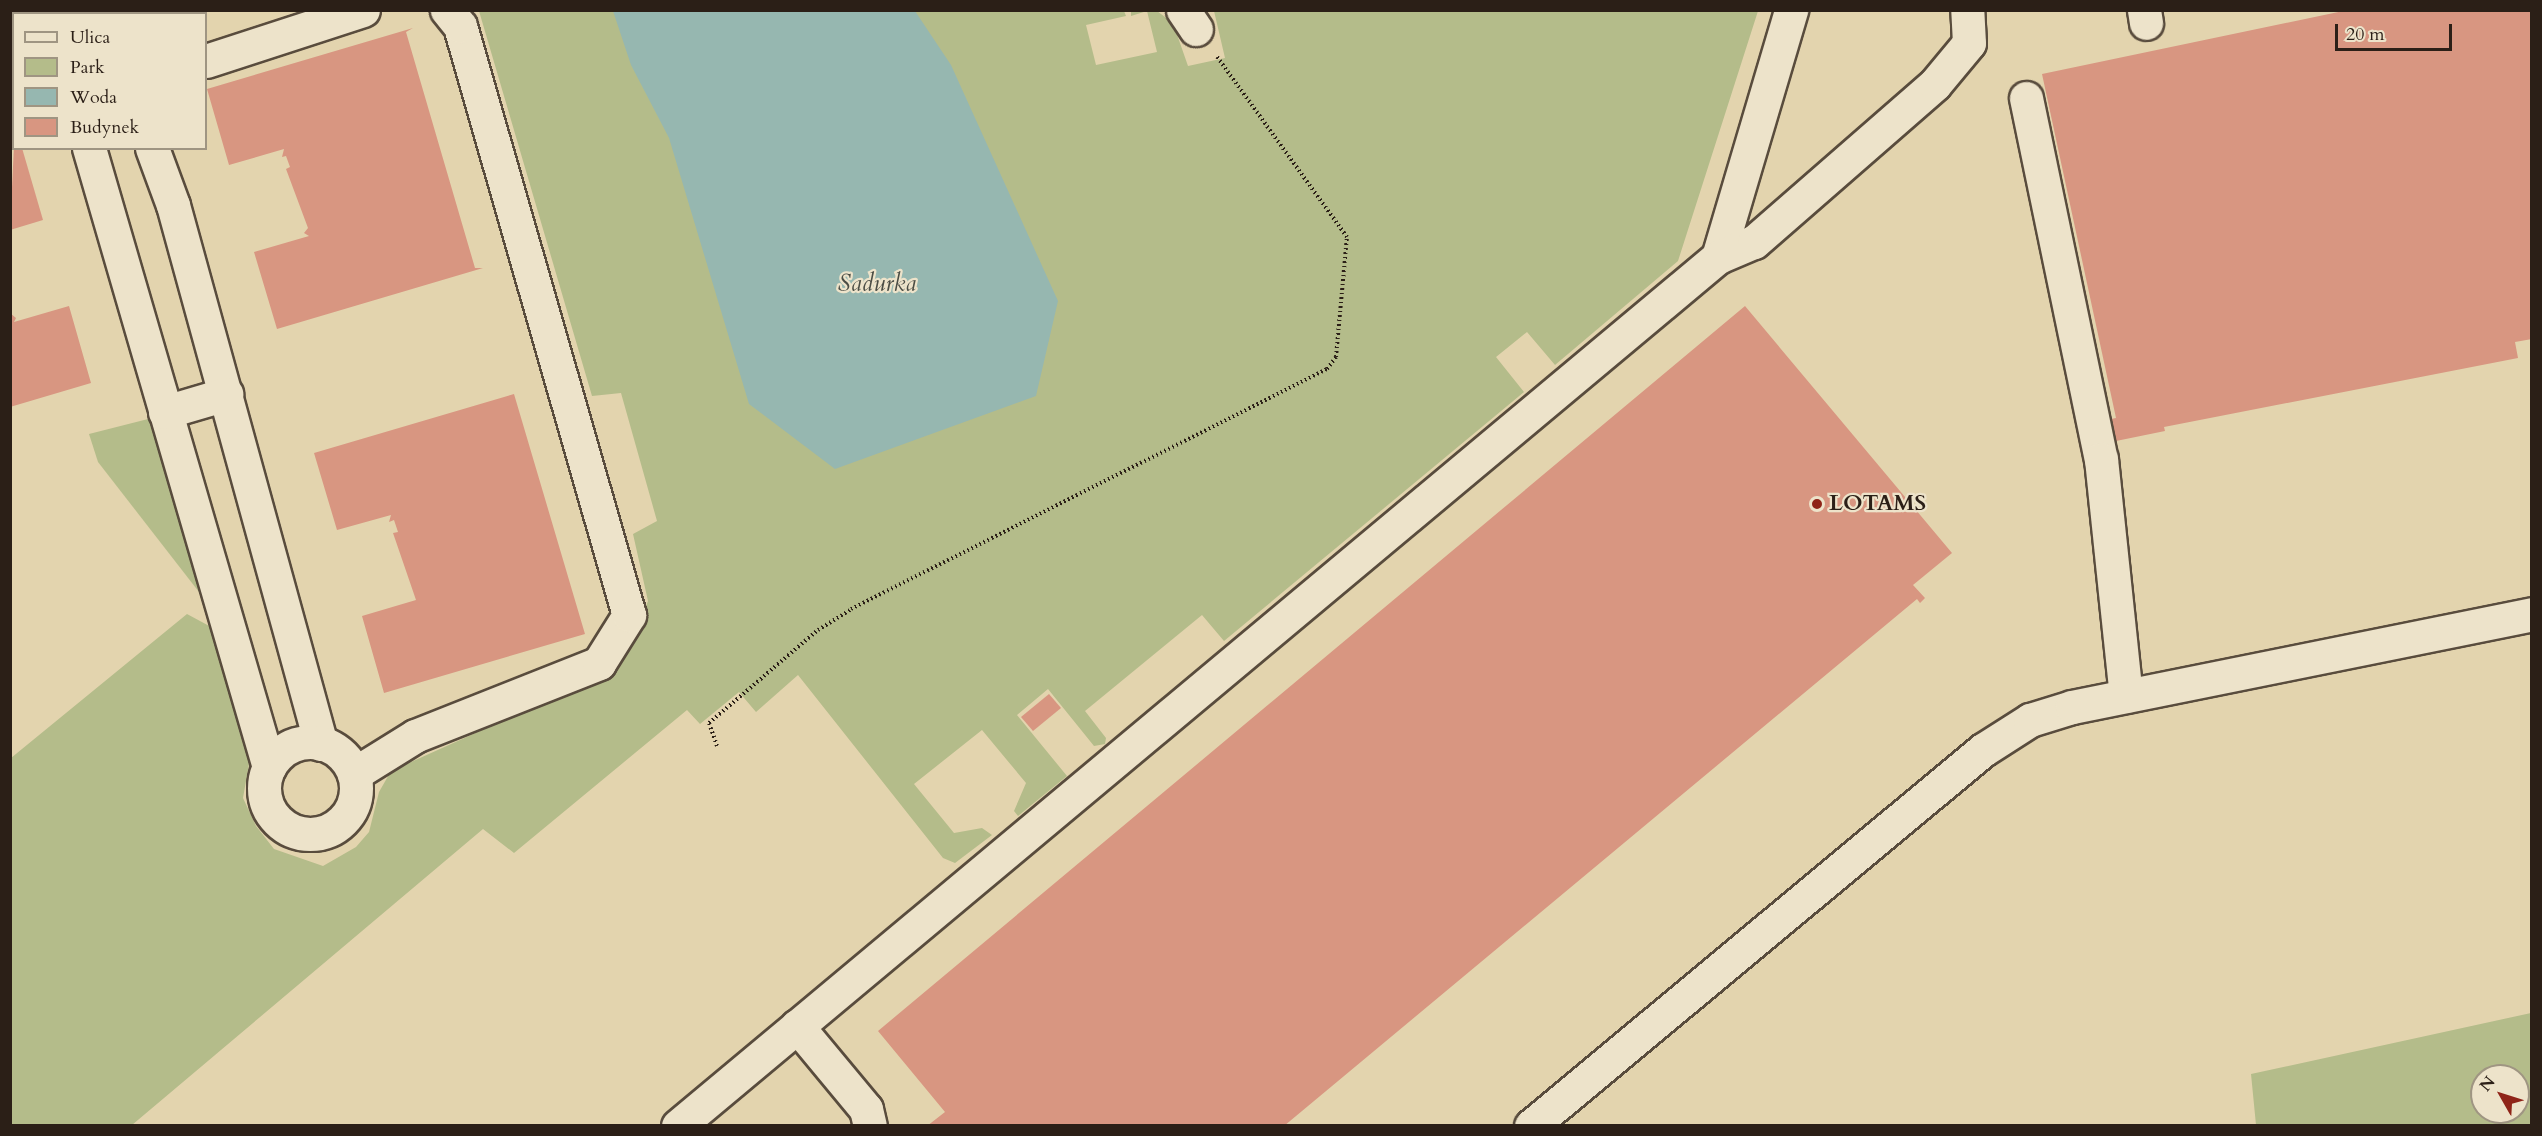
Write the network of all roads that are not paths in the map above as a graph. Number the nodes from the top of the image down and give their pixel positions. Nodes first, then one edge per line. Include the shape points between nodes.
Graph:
1 (363, 10) edge
2 (447, 10) edge
3 (1791, 10) edge
4 (1967, 10) edge
5 (207, 61) edge
6 (2026, 98) dead end
7 (90, 150) edge
8 (153, 150) edge
9 (1718, 257) junction
10 (226, 394) junction
11 (165, 412) junction
12 (2532, 614) edge
13 (2126, 696) junction
14 (321, 744) junction
15 (270, 767) junction
16 (354, 774) junction
17 (797, 1026) junction
18 (678, 1125) edge
19 (870, 1125) edge
20 (1531, 1125) edge

1 - 5 lane
2 - 16 lane via 464,38 629,615 599,663 415,736
3 - 9 lane
4 - 9 lane via 1969,43 1935,84 1754,242
6 - 13 lane via 2101,459
7 - 11 lane
8 - 10 lane
9 - 17 lane
10 - 11 lane
10 - 14 lane
11 - 15 lane
12 - 13 lane
13 - 20 lane via 2030,720 1983,750
14 - 15 lane via 291,746
14 - 16 lane via 335,750
15 - 16 lane via 264,780 269,810 278,822 305,834 333,828 345,818 356,790
17 - 18 lane
17 - 19 lane via 866,1109

